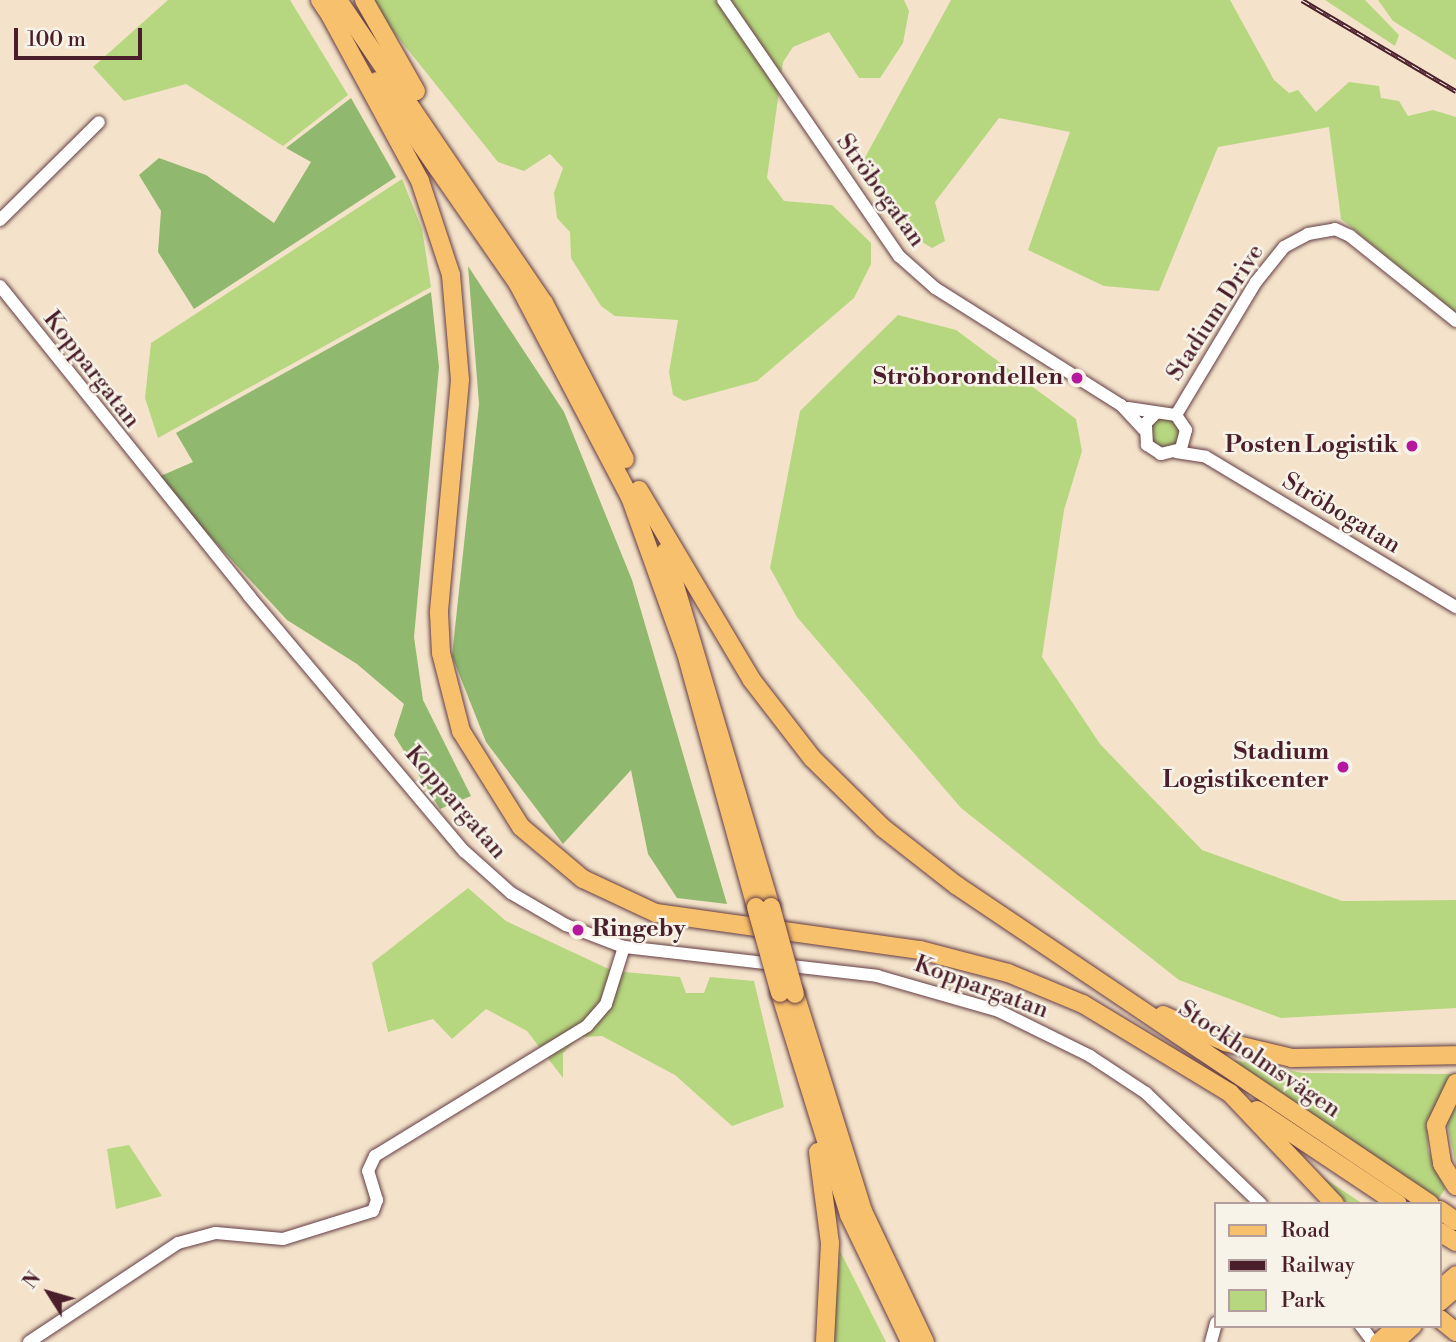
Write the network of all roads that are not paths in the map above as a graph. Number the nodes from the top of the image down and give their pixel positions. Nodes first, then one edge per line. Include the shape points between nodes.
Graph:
1 (320, 0) edge
2 (364, 0) edge
3 (723, 0) edge
4 (334, 8) edge
5 (99, 122) dead end
6 (444, 150) junction
7 (0, 220) edge
8 (0, 286) edge
9 (1456, 321) edge
10 (1121, 405) junction
11 (1156, 413) junction
12 (1176, 415) junction
13 (1144, 430) junction
14 (1186, 437) junction
15 (1176, 452) junction
16 (1206, 457) junction
17 (639, 490) junction
18 (1456, 607) edge
19 (764, 907) junction
20 (624, 947) junction
21 (1113, 992) junction
22 (787, 993) junction
23 (1456, 1055) edge
24 (1456, 1083) edge
25 (1230, 1093) junction
26 (809, 1097) junction
27 (1456, 1186) edge
28 (1259, 1202) edge
29 (1333, 1202) edge
30 (1395, 1202) edge
31 (1427, 1202) edge
32 (1455, 1280) edge
33 (1442, 1300) edge
34 (1442, 1321) edge
35 (1363, 1328) edge
36 (1401, 1332) edge
37 (1456, 1332) edge
38 (29, 1342) edge
39 (825, 1342) edge
40 (910, 1342) edge
41 (925, 1342) edge
42 (1376, 1342) edge

1 - 4 highway
2 - 6 highway
3 - 10 street, Ströbogatan via 899,256 944,294
4 - 6 highway
4 - 19 highway via 518,284 601,434 665,590
4 - 25 highway via 420,181 451,275 460,380 439,613 442,653 461,731 521,828 583,879 656,913 920,950 1039,985 1138,1033
5 - 7 street
6 - 17 highway via 574,352
8 - 20 street, Koppargatan via 114,434 464,851 534,908
9 - 12 street, Stadium Drive via 1360,241 1335,229 1284,247
10 - 11 street, Ströbogatan
10 - 13 street, Ströbogatan
11 - 12 street
11 - 13 street
12 - 14 street
13 - 15 street via 1154,452
14 - 15 street
14 - 16 street, Ströbogatan
15 - 16 street, Ströbogatan
16 - 18 street, Ströbogatan
17 - 19 highway via 701,653
17 - 21 highway, Stockholmsvägen via 751,679 812,758 918,857
19 - 22 highway, bridge
20 - 28 street, Koppargatan via 877,976 999,1011 1138,1087 1194,1133
20 - 38 street via 606,1004 587,1026 375,1156 368,1171 377,1200 373,1211 283,1239 216,1233 178,1243
21 - 23 highway via 1225,1042 1280,1056
21 - 31 highway, Stockholmsvägen
22 - 26 highway
22 - 41 highway via 863,1211
24 - 27 highway via 1436,1125 1442,1164
25 - 29 highway
25 - 30 highway, Stockholmsvägen
26 - 39 highway via 830,1243
26 - 40 highway via 849,1214
32 - 33 main road
34 - 37 highway
35 - 42 street
36 - 42 main road

